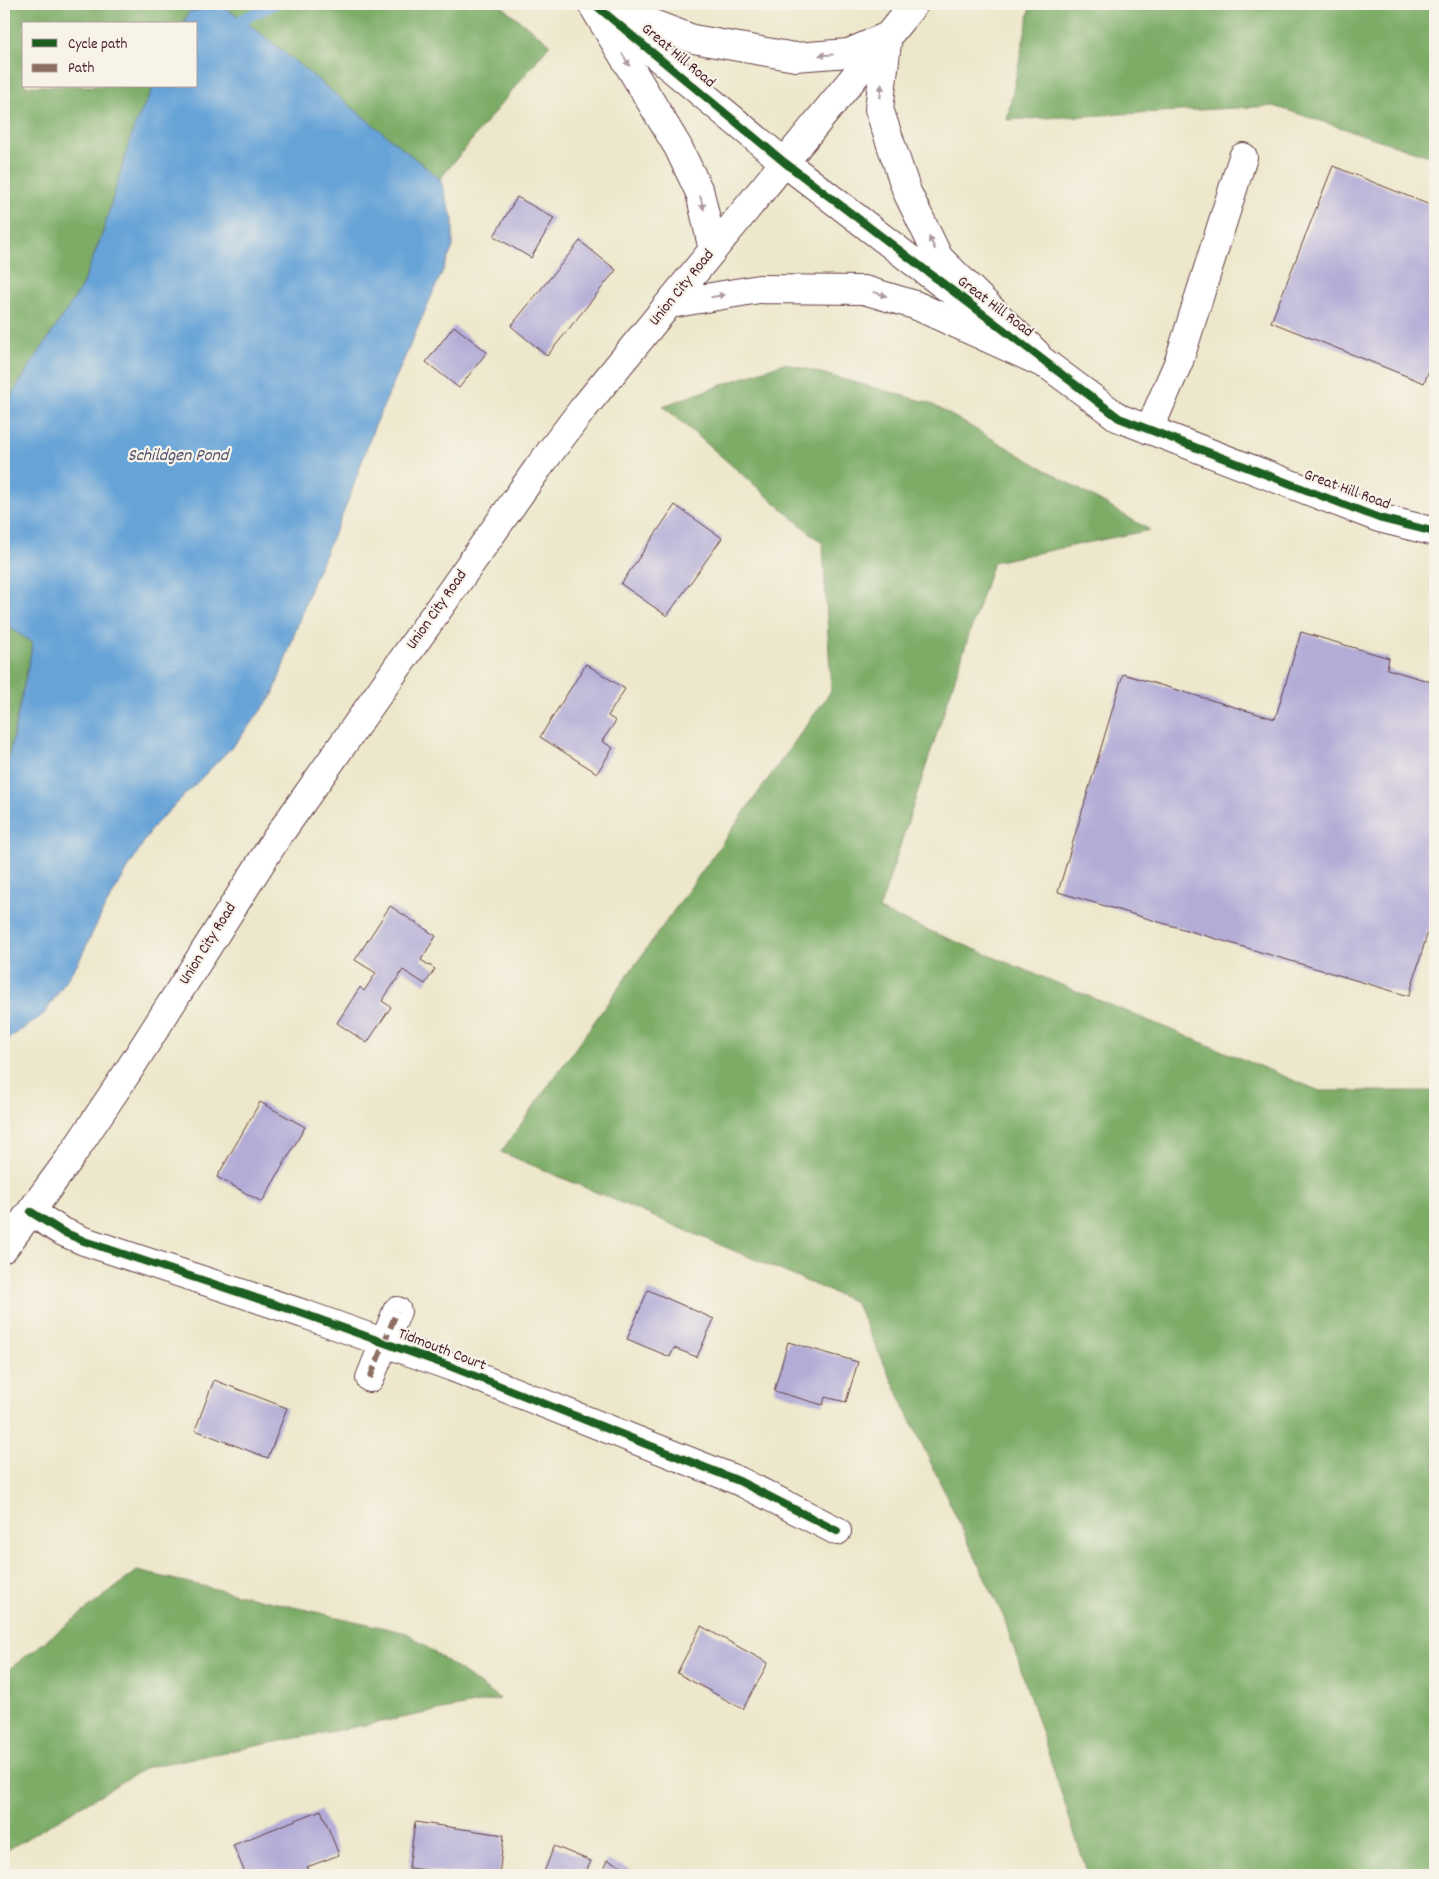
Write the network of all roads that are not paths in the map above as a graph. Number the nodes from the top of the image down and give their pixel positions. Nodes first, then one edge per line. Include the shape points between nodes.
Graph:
1 (593, 4) edge
2 (600, 4) edge
3 (914, 4) edge
4 (888, 35) junction
5 (1243, 157) dead end
6 (784, 162) junction
7 (713, 250) junction
8 (670, 304) junction
9 (1049, 366) junction
10 (1149, 430) junction
11 (1435, 532) edge
12 (31, 1212) junction
13 (4, 1248) edge
14 (397, 1311) dead end
15 (385, 1343) junction
16 (370, 1378) dead end
17 (837, 1530) dead end

1 - 6 main road, Great Hill Road
1 -> 7 main road via 678,147 700,193
4 -> 2 main road via 849,53 794,57 694,39
3 - 4 main road, Union City Road
4 - 6 main road, Union City Road
9 -> 4 main road via 939,258 906,192 879,109
5 - 10 main road via 1179,361
6 - 7 main road, Union City Road
6 - 9 main road, Great Hill Road
7 - 8 main road, Union City Road
8 -> 9 main road via 759,289 864,290 915,305
8 - 12 main road, Union City Road via 582,410 460,576 276,839 127,1073
9 - 10 main road, Great Hill Road via 1119,418
10 - 11 main road, Great Hill Road via 1379,518
12 - 13 main road, Union City Road
12 - 15 main road, Tidmouth Court via 84,1241
14 - 15 main road
15 - 16 main road
15 - 17 main road, Tidmouth Court via 739,1481

